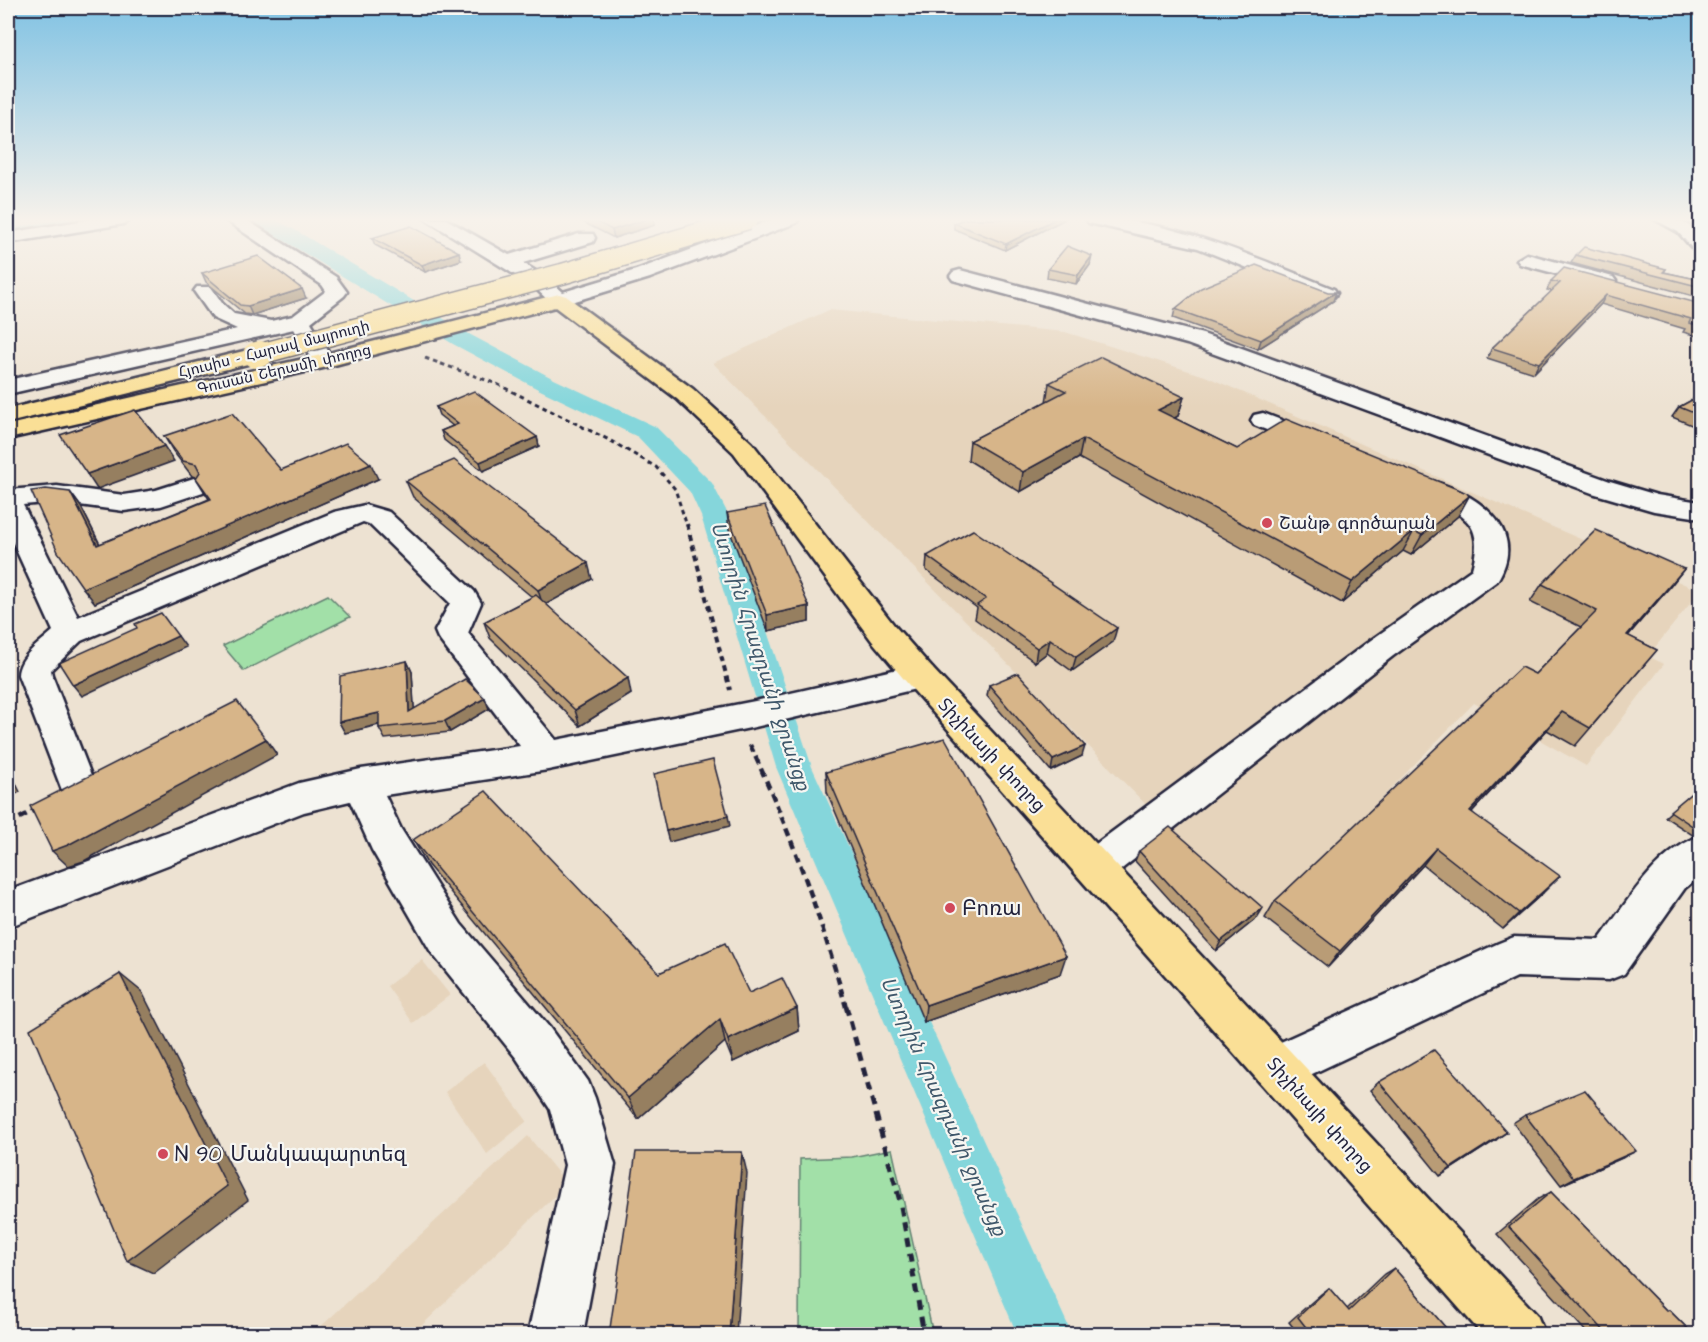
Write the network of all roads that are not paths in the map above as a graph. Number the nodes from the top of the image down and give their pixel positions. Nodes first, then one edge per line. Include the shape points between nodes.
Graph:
1 (329, 282) edge
2 (498, 282) edge
3 (531, 282) edge
4 (539, 282) edge
5 (618, 282) edge
6 (981, 282) edge
7 (1299, 282) edge
8 (1611, 282) edge
9 (1620, 284) edge
10 (204, 291) edge
11 (1333, 295) edge
12 (559, 300) junction
13 (300, 321) junction
14 (253, 349) junction
15 (323, 361) junction
16 (8, 387) edge
17 (8, 401) edge
18 (8, 416) edge
19 (1263, 420) dead end
20 (8, 432) edge
21 (1338, 451) edge
22 (1402, 478) edge
23 (194, 486) edge
24 (8, 498) edge
25 (8, 503) edge
26 (1701, 510) edge
27 (70, 633) junction
28 (920, 676) junction
29 (548, 756) junction
30 (361, 784) junction
31 (78, 788) edge
32 (1701, 853) edge
33 (1095, 867) junction
34 (8, 909) edge
35 (1277, 1067) junction
36 (556, 1335) edge
37 (1518, 1335) edge

1 - 13 street via 337,292
2 - 14 main road, Հյուսիս - Հարավ մայրուղի
3 - 14 main road, Հյուսիս - Հարավ մայրուղի, bridge
4 - 12 street, Տիչինայի փողոց
5 - 12 street
6 - 26 street via 1195,339 1601,487
7 - 11 street
8 - 9 street
10 - 13 street via 214,310 241,325
12 - 15 main road, Գուսան Շերամի փողոց
12 - 28 main road, Տիչինայի փողոց via 685,394 743,448
13 - 15 street
13 - 16 street
14 - 17 main road, Հյուսիս - Հարավ մայրուղի
14 - 18 main road, Հյուսիս - Հարավ մայրուղի
15 - 20 main road, Գուսան Շերամի փողոց
19 - 21 street
22 - 33 street via 1467,505 1490,531 1491,554 1486,574 1382,648
23 - 24 street via 161,498 124,503 57,494
25 - 27 street
27 - 29 street via 344,518 365,513 379,518 463,598 465,610 451,631 454,638
27 - 31 street via 36,667 35,675
28 - 29 street
28 - 33 main road, Տիչինայի փողոց
29 - 30 street
30 - 34 street via 299,798
30 - 36 street via 386,839 446,938 532,1043 571,1098 591,1165
32 - 35 street via 1671,876 1610,960 1514,957
33 - 35 main road, Տիչինայի փողոց
35 - 37 main road, Տիչինայի փողոց

